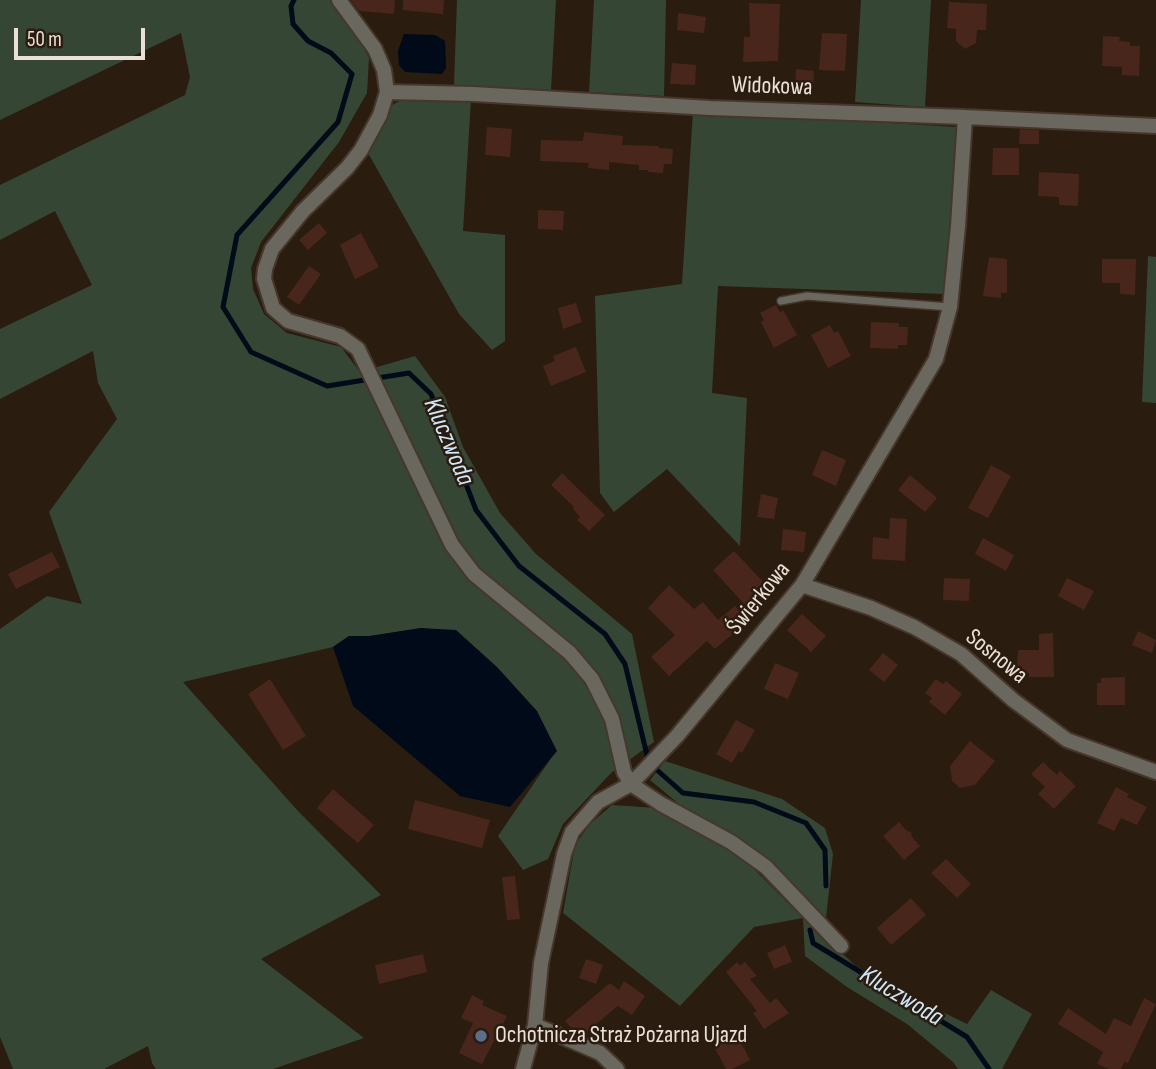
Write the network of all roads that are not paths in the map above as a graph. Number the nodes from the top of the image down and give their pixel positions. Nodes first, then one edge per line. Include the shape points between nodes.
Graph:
1 (339, 0) edge
2 (387, 92) junction
3 (965, 117) junction
4 (1156, 127) edge
5 (781, 301) dead end
6 (950, 307) junction
7 (802, 586) junction
8 (1156, 772) edge
9 (631, 784) junction
10 (841, 946) dead end
11 (535, 1025) junction
12 (523, 1069) edge
13 (617, 1069) edge

1 - 2 street via 375,49
2 - 3 street, Widokowa
2 - 9 street via 361,150 272,249 264,279 273,308 288,321 340,336 358,349 462,560 570,653 592,679 612,719
3 - 4 street, Widokowa
3 - 6 street, Świerkowa
5 - 6 lane via 807,296
6 - 7 street, Świerkowa via 936,359
7 - 8 street, Sosnowa via 914,627 961,654 1067,740
7 - 9 street, Świerkowa
9 - 10 street via 766,867
9 - 11 street, Świerkowa via 598,802 572,832 541,963
11 - 12 street, Świerkowa
11 - 13 street via 600,1053

